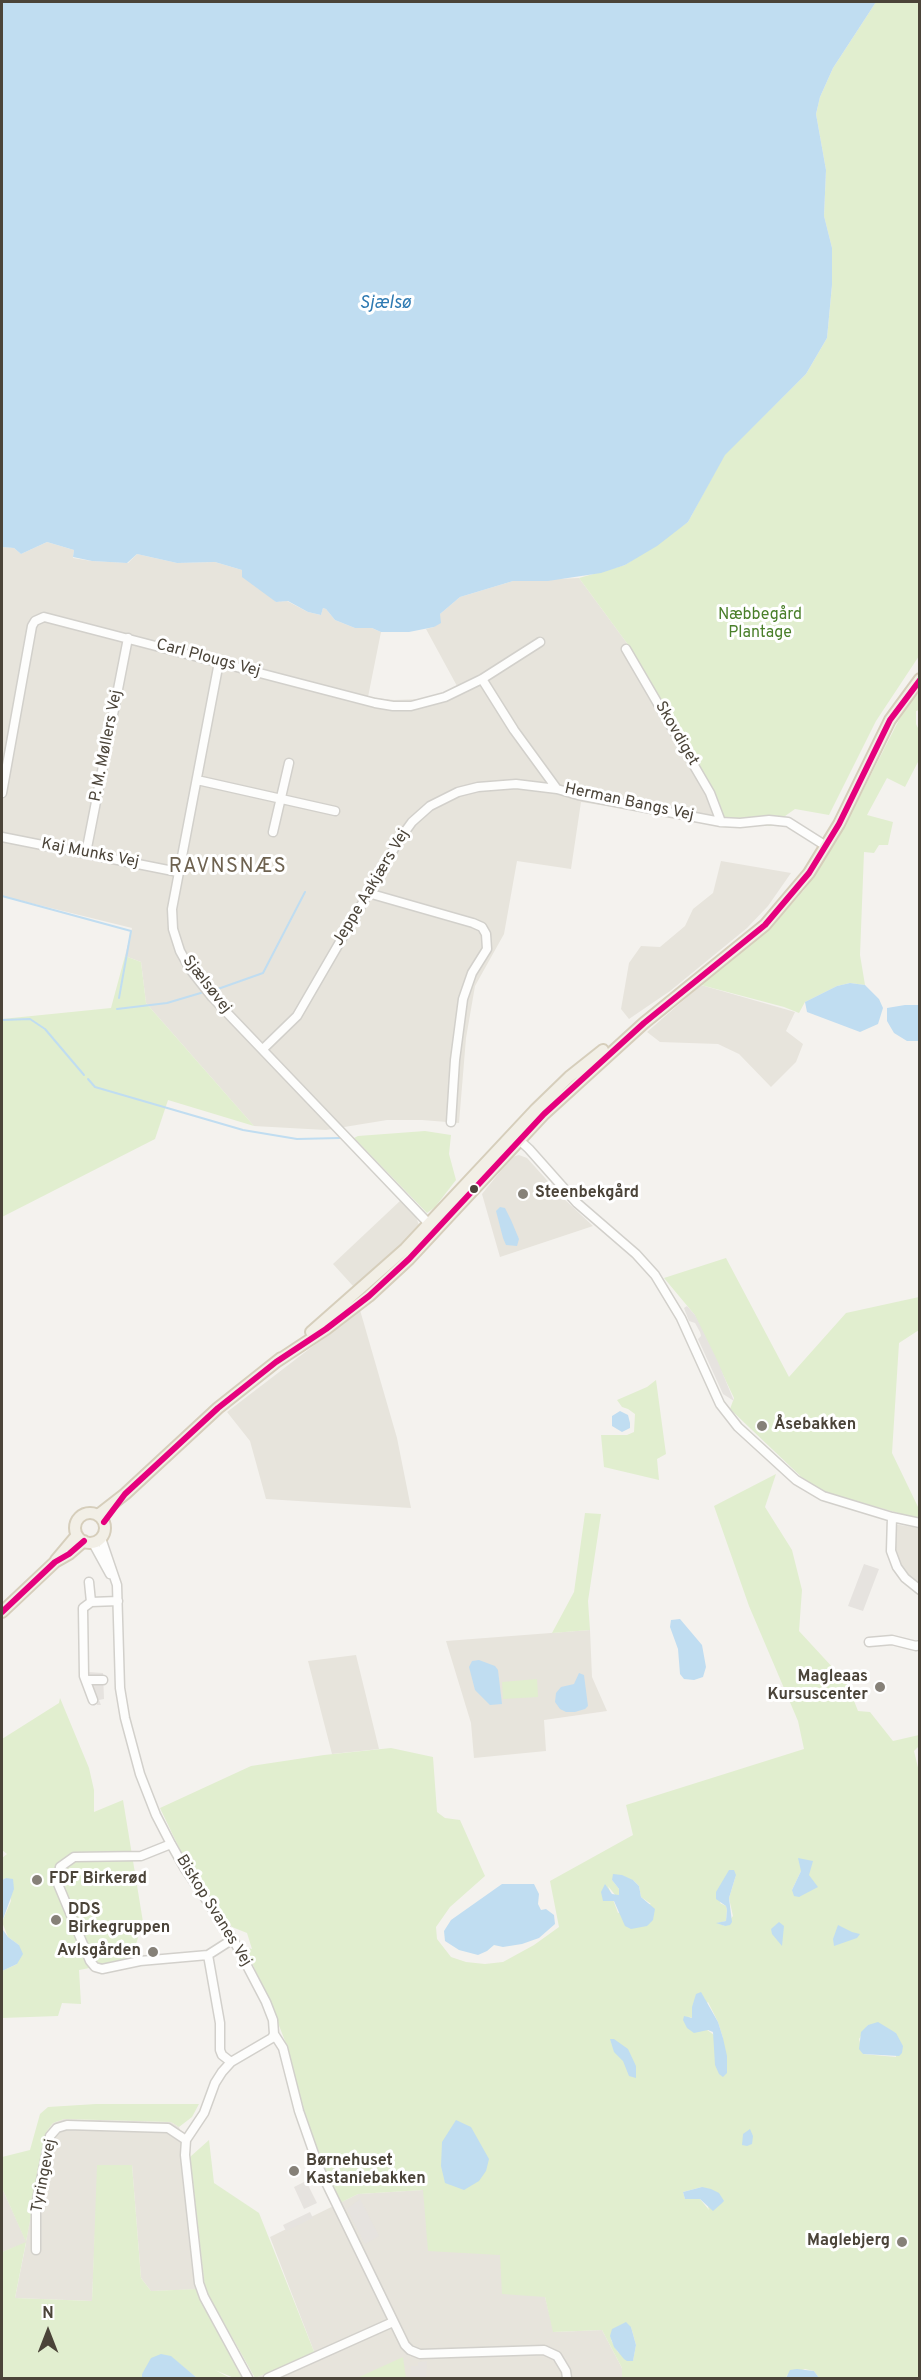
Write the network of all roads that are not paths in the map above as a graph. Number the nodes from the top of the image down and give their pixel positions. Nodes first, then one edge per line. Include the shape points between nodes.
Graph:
1 (128, 638) junction
2 (540, 642) dead end
3 (626, 650) dead end
4 (219, 662) junction
5 (482, 679) junction
6 (920, 679) edge
7 (289, 763) dead end
8 (197, 780) junction
9 (557, 789) junction
10 (2, 793) edge
11 (280, 799) junction
12 (335, 811) dead end
13 (721, 822) junction
14 (273, 832) dead end
15 (2, 837) edge
16 (826, 846) junction
17 (86, 854) junction
18 (178, 872) junction
19 (368, 893) junction
20 (262, 1049) junction
21 (451, 1122) dead end
22 (515, 1137) junction
23 (433, 1228) junction
24 (892, 1517) junction
25 (101, 1518) junction
26 (920, 1523) edge
27 (89, 1539) junction
28 (89, 1582) dead end
29 (920, 1590) edge
30 (118, 1601) junction
31 (91, 1602) junction
32 (2, 1612) edge
33 (869, 1642) dead end
34 (920, 1645) edge
35 (86, 1680) junction
36 (103, 1680) dead end
37 (93, 1700) dead end
38 (171, 1844) junction
39 (233, 1939) junction
40 (208, 1955) junction
41 (274, 2034) junction
42 (231, 2062) junction
43 (186, 2140) junction
44 (36, 2250) dead end
45 (393, 2322) junction
46 (248, 2379) edge
47 (268, 2379) edge
48 (567, 2379) edge

1 - 4 street, Carl Plougs Vej
1 - 10 street, Carl Plougs Vej via 48,617 35,621
1 - 17 street, P. M. Møllers Vej
2 - 5 street, Carl Plougs Vej
3 - 13 street, Skovdiget via 710,793
4 - 5 street, Carl Plougs Vej via 393,706 445,697
4 - 8 street, Sjælsøvej
5 - 9 street, Herman Bangs Vej
6 - 16 main road via 890,720
7 - 11 street
8 - 11 street
8 - 18 street, Sjælsøvej
9 - 13 street, Herman Bangs Vej
9 - 19 street, Jeppe Aakjærs Vej via 498,785 444,798 412,822
11 - 12 street
11 - 14 street
13 - 16 street, Herman Bangs Vej via 788,822
15 - 17 street, Kaj Munks Vej
16 - 22 main road via 809,873 765,925 644,1023
17 - 18 street, Kaj Munks Vej
18 - 20 street, Sjælsøvej via 172,909 180,951 212,997
19 - 20 street, Jeppe Aakjærs Vej via 297,1016
19 - 21 street via 473,923 486,934 487,949 472,973 463,999
20 - 23 street, Sjælsøvej
22 - 23 main road
22 - 24 street via 577,1203 656,1275 681,1318 720,1404 738,1427 813,1491
23 - 25 main road via 218,1408
24 - 26 street
24 - 29 street via 891,1551 897,1567
25 - 27 main road via 105,1530
25 - 27 main road via 90,1513 81,1515 75,1526
27 - 30 street, Biskop Svanes Vej via 116,1589
27 - 32 main road via 55,1562
28 - 31 street
30 - 31 street
30 - 38 street, Biskop Svanes Vej via 118,1656 125,1718 140,1774
31 - 35 street via 83,1608
33 - 34 street via 891,1640
35 - 36 street
35 - 37 street
38 - 39 street, Biskop Svanes Vej
38 - 40 street via 141,1856 74,1857 60,1867 58,1884 95,1967 102,1970 140,1961
39 - 40 street
39 - 41 street, Biskop Svanes Vej via 266,2002
40 - 42 street via 220,2023 220,2050
41 - 42 street
41 - 45 street, Biskop Svanes Vej via 283,2048 319,2168
42 - 43 street via 215,2083 204,2113
43 - 44 street, Tyringevej via 168,2128 57,2128 50,2136 36,2205
43 - 46 street via 199,2283
45 - 47 street
45 - 48 street, Biskop Svanes Vej via 405,2345 416,2353 544,2350 557,2356

